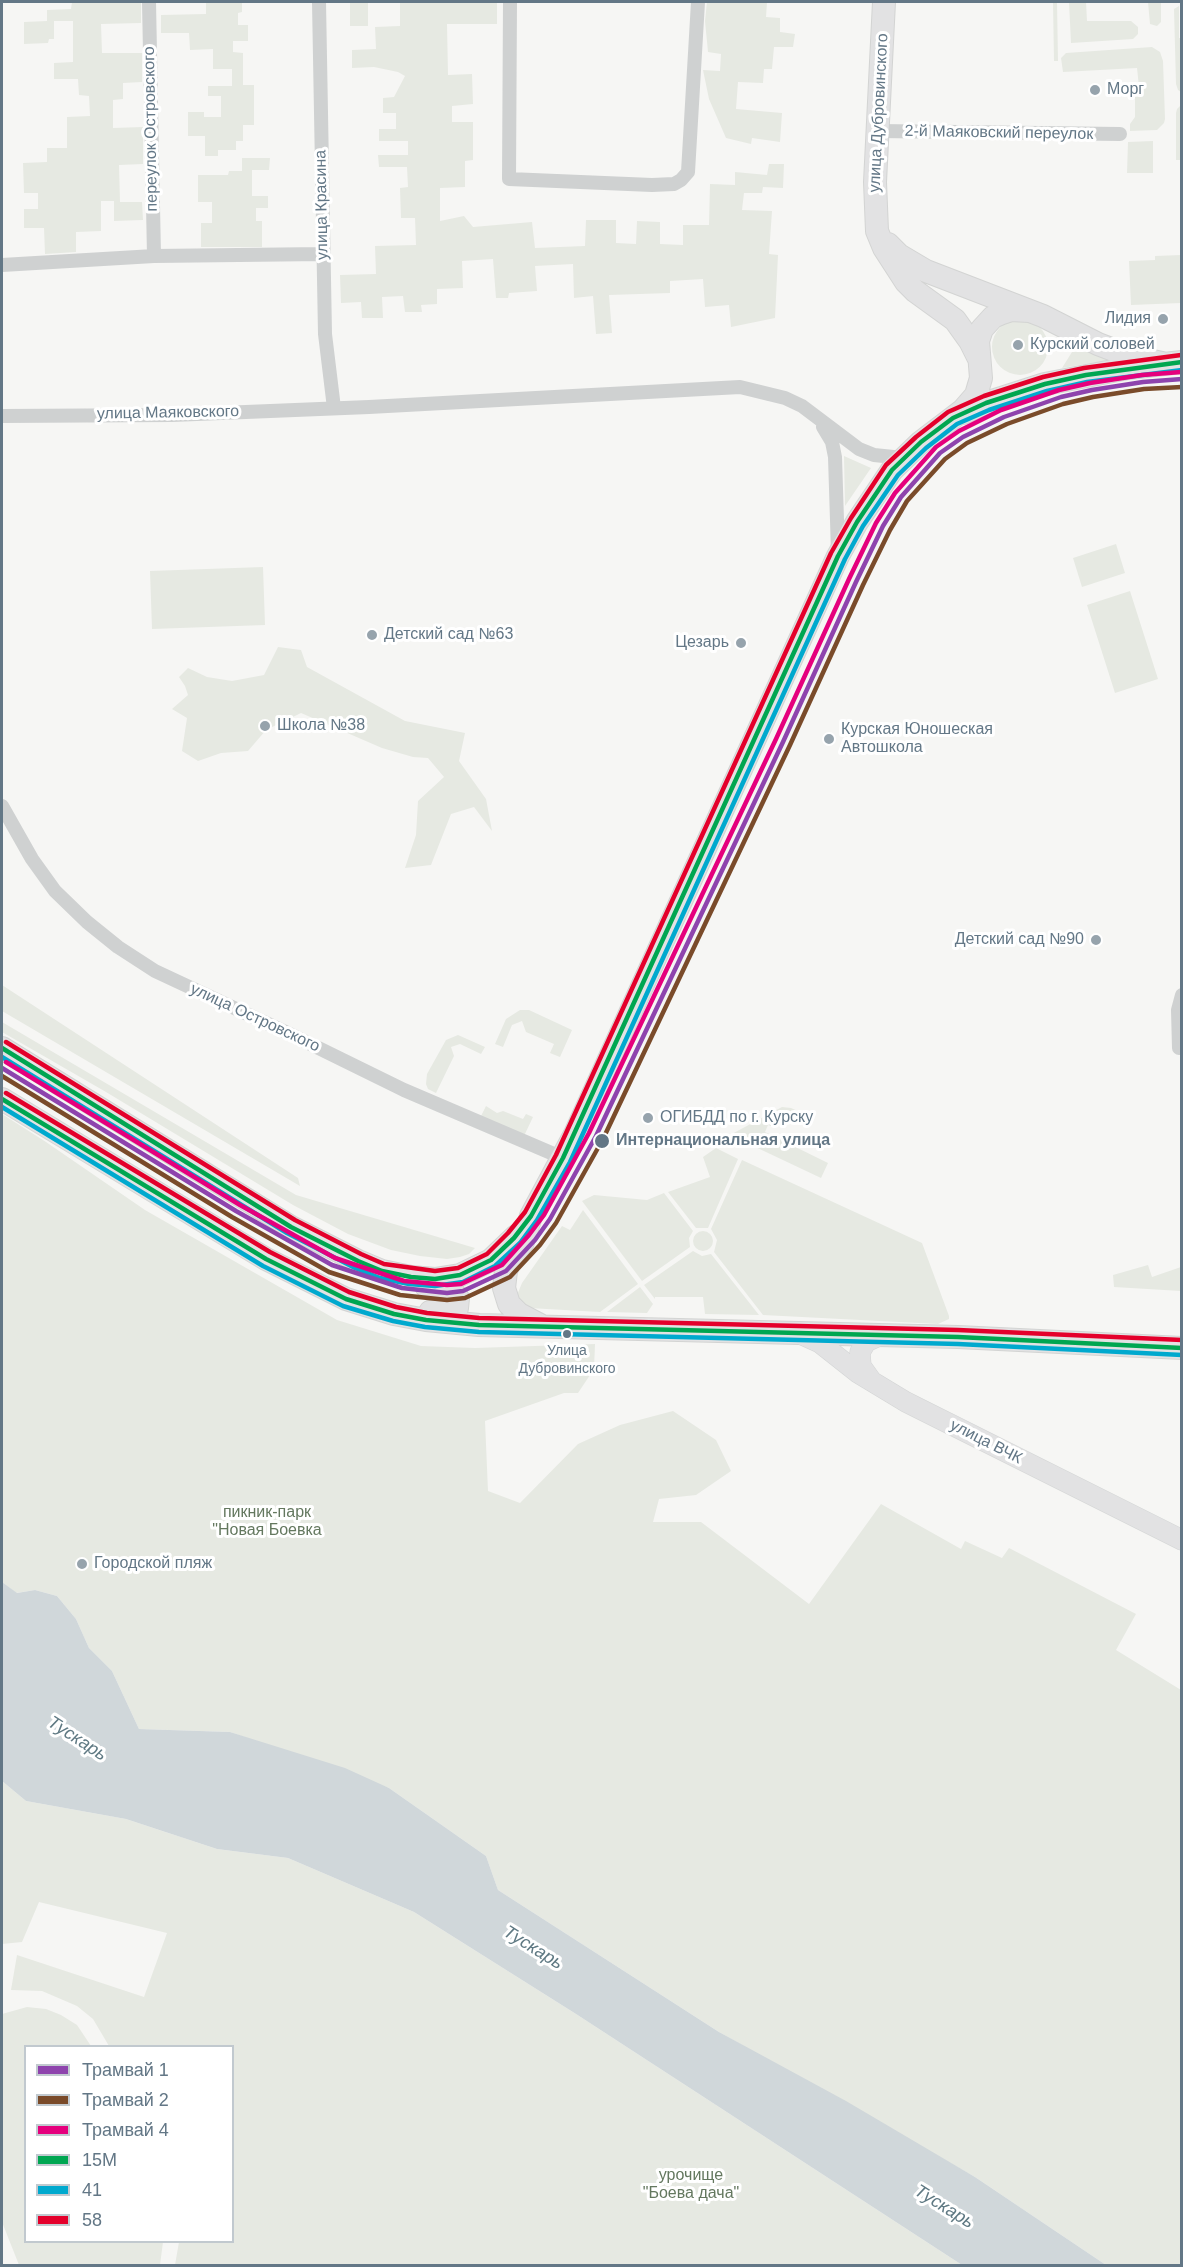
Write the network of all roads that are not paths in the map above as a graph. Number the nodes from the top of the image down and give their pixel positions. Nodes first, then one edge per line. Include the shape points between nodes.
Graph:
1 (149, 2) edge
2 (319, 2) edge
3 (510, 2) edge
4 (698, 2) edge
5 (884, 2) edge
6 (878, 131) junction
7 (1120, 134) dead end
8 (876, 225) junction
9 (323, 254) junction
10 (154, 256) junction
11 (2, 265) edge
12 (1029, 311) junction
13 (978, 357) junction
14 (1172, 362) edge
15 (334, 408) junction
16 (2, 416) edge
17 (817, 417) junction
18 (953, 418) junction
19 (903, 458) junction
20 (838, 556) junction
21 (2, 806) edge
22 (1182, 996) edge
23 (2, 1048) edge
24 (1179, 1048) dead end
25 (2, 1100) edge
26 (563, 1158) junction
27 (531, 1216) junction
28 (382, 1270) junction
29 (346, 1299) junction
30 (544, 1327) junction
31 (798, 1334) junction
32 (881, 1335) junction
33 (1182, 1348) edge
34 (875, 1384) junction
35 (1182, 1540) edge

1 - 10 street, переулок Островского
2 - 9 street, улица Красина
3 - 4 street via 509,179 652,185 674,184 688,172
5 - 6 main road, улица Дубровинского
6 - 7 street, 2-й Маяковский переулок
6 - 8 main road, улица Дубровинского
8 - 12 main road via 886,243 912,263
8 - 13 main road via 899,273 915,291 955,320
9 - 10 street
9 - 15 street, улица Красина via 325,334
10 - 11 street
12 - 13 main road via 1011,310 987,323 979,334
12 - 14 main road via 1118,352
13 - 18 main road via 981,378 976,395
14 - 18 main road via 1045,384
15 - 16 street, улица Маяковского via 172,415
15 - 17 street, улица Маяковского via 740,387 785,398
17 - 19 street, улица Маяковского via 859,449 874,456
17 - 20 street via 832,442 835,457
18 - 19 main road
19 - 20 main road
20 - 26 main road
21 - 26 street, улица Островского via 55,891 110,941 155,971 404,1090
22 - 24 street via 1178,1010
23 - 28 main road via 291,1227
25 - 29 main road via 266,1259
26 - 27 main road
27 - 28 main road via 502,1251 460,1275 435,1279
27 - 30 main road via 504,1280 513,1310
28 - 29 main road via 398,1280 449,1288 458,1298 457,1308 432,1313
29 - 30 main road via 426,1320
30 - 31 main road
31 - 32 main road
31 - 34 main road, улица ВЧК via 820,1343
32 - 33 main road
32 - 34 main road via 866,1342 860,1352 861,1366
34 - 35 main road, улица ВЧК

